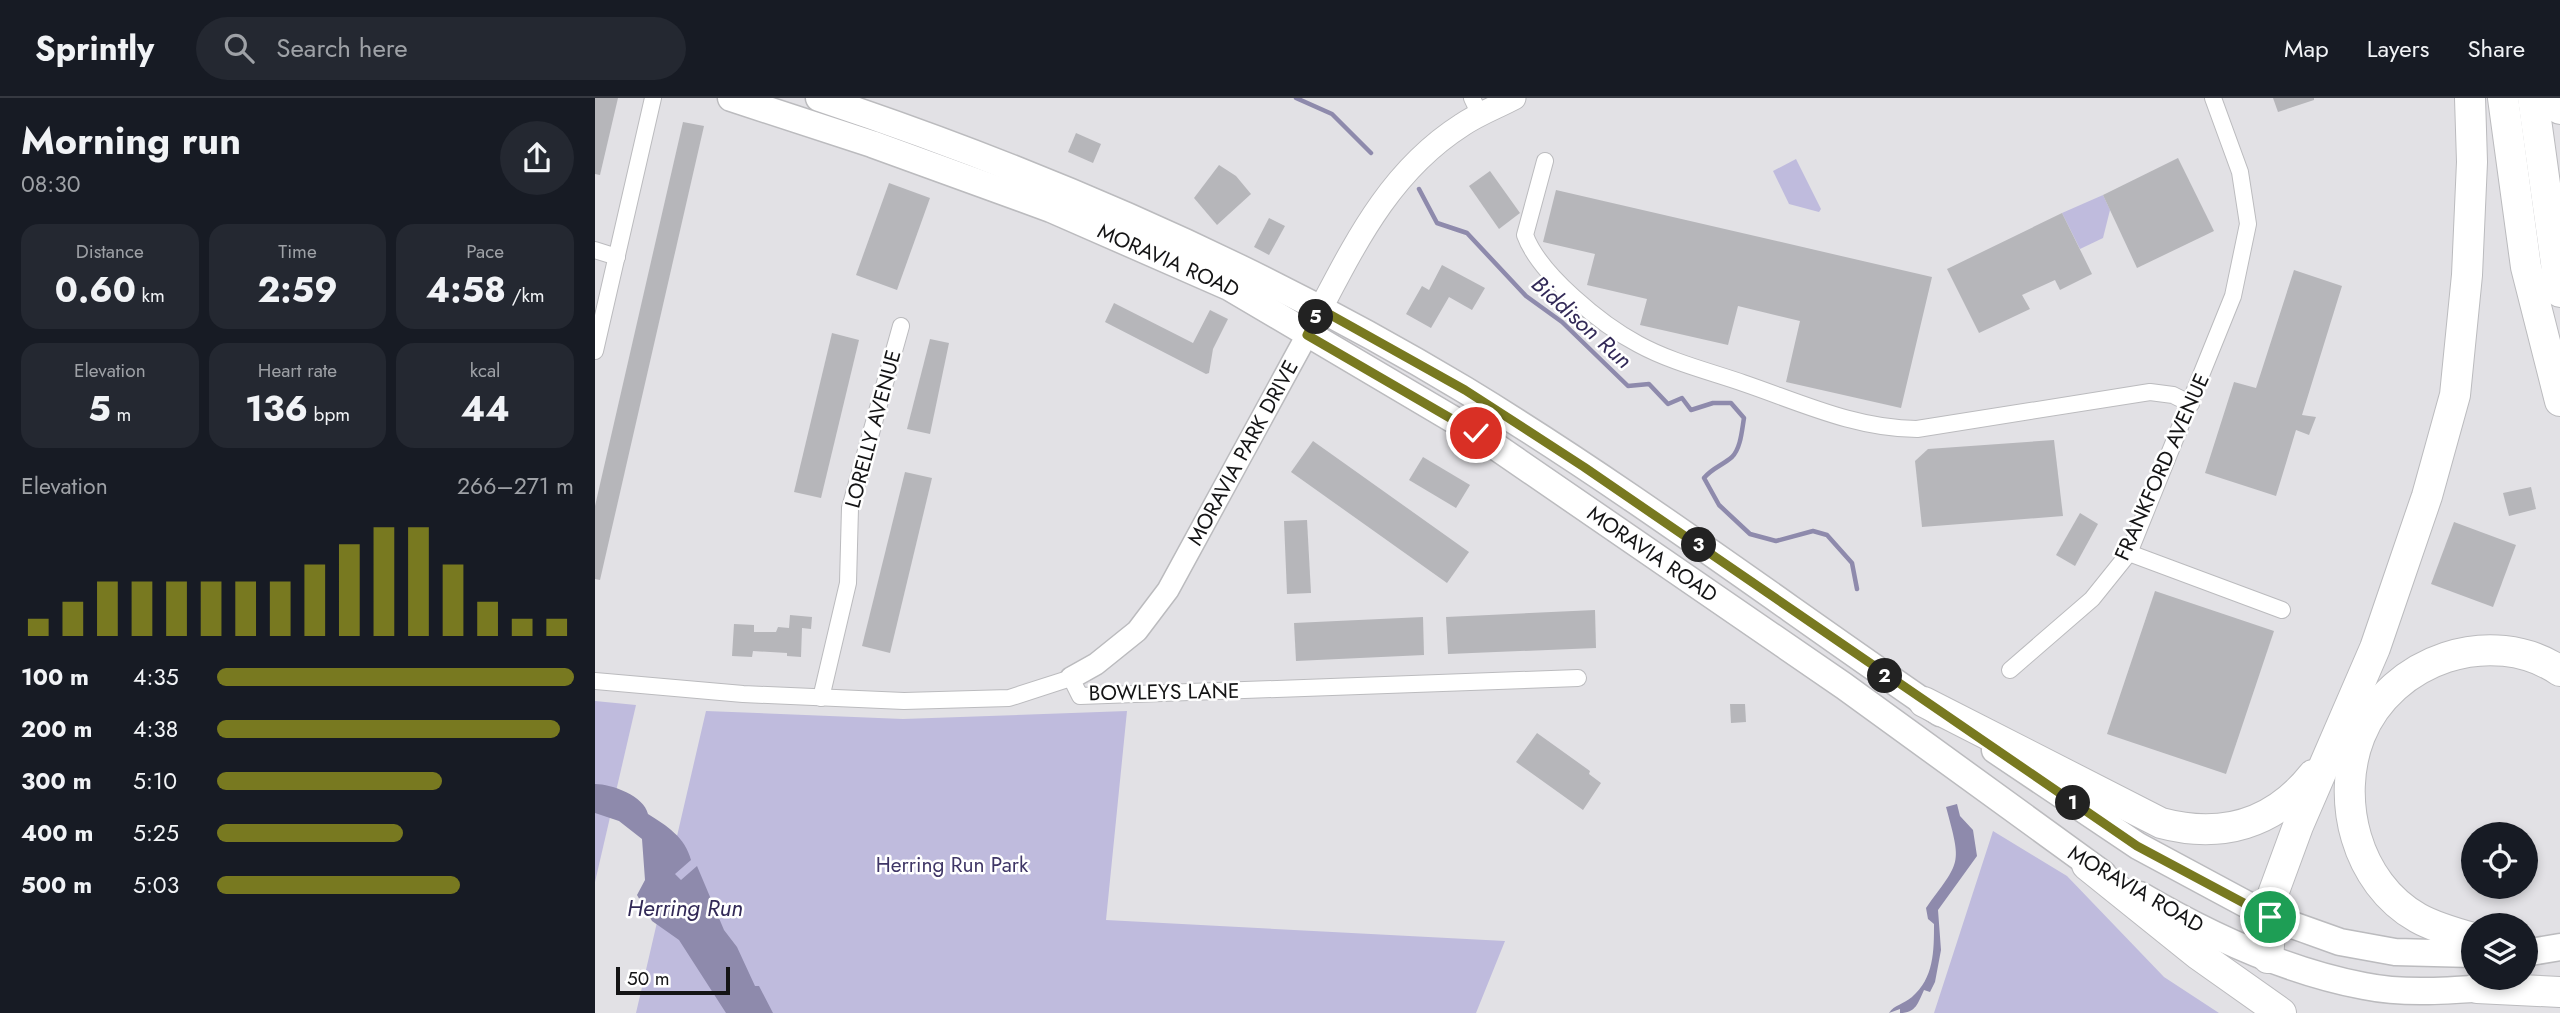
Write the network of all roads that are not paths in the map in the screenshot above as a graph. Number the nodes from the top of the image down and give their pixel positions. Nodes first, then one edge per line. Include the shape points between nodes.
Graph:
1 (653, 98) edge
2 (731, 98) edge
3 (819, 98) edge
4 (1514, 98) edge
5 (2213, 98) edge
6 (2470, 98) edge
7 (2504, 98) edge
8 (2533, 98) edge
9 (2549, 98) edge
10 (2558, 98) edge
11 (1476, 107) edge
12 (2560, 109) edge
13 (1545, 161) dead end
14 (2560, 184) edge
15 (595, 250) edge
16 (617, 257) junction
17 (2560, 292) edge
18 (1320, 309) junction
19 (901, 326) dead end
20 (1307, 335) junction
21 (595, 351) edge
22 (2560, 401) edge
23 (2191, 404) junction
24 (2129, 553) junction
25 (2282, 610) dead end
26 (2010, 670) dead end
27 (2560, 671) edge
28 (1071, 678) junction
29 (1579, 678) dead end
30 (595, 681) edge
31 (821, 698) junction
32 (1924, 702) junction
33 (2329, 756) junction
34 (2087, 865) junction
35 (2270, 917) junction
36 (2461, 934) edge
37 (2560, 947) edge
38 (2538, 951) edge
39 (2461, 953) edge
40 (2268, 958) junction
41 (2560, 980) edge
42 (2538, 982) edge
43 (2461, 989) edge
44 (2518, 990) edge
45 (2560, 992) edge
46 (2281, 1013) edge

1 - 16 street
2 - 20 main road, MORAVIA ROAD via 1051,209 1229,287
3 - 18 main road, MORAVIA ROAD via 1065,186
4 - 11 main road, MORAVIA PARK DRIVE
5 - 23 street, FRANKFORD AVENUE via 2240,172 2248,224 2233,296
6 - 33 highway via 2467,275 2455,396 2427,496 2375,648
7 - 22 highway via 2526,267
8 - 17 highway
9 - 14 highway
10 - 12 highway
11 - 18 main road, MORAVIA PARK DRIVE via 1374,211
13 - 23 street via 1525,235 1529,246 1552,277 1576,298 1627,338 1664,356 1853,421 1893,429 1917,429 2121,395 2164,393
15 - 16 street
16 - 21 street
18 - 20 main road, MORAVIA PARK DRIVE
18 - 32 main road, MORAVIA ROAD via 1465,390
19 - 31 street, LORELLY AVENUE via 850,508 848,583
20 - 28 street, MORAVIA PARK DRIVE via 1168,590 1137,631
20 - 34 main road, MORAVIA ROAD via 1476,433 1844,685
23 - 24 street, FRANKFORD AVENUE
24 - 25 street
24 - 26 street, FRANKFORD AVENUE via 2092,599
27 - 36 highway via 2511,649 2454,654 2421,669 2389,692 2360,736 2350,778 2351,818 2373,876 2418,918
28 - 29 street, BOWLEYS LANE via 1080,696
28 - 31 street, BOWLEYS LANE via 1009,698
30 - 31 street, BOWLEYS LANE
32 - 33 highway via 2161,823 2189,829 2233,828 2275,812 2297,795
32 - 35 main road, MORAVIA ROAD via 2137,846
33 - 35 highway via 2287,854
34 - 40 main road, MORAVIA ROAD via 2166,911
34 - 46 highway via 2199,955
35 - 39 main road, MORAVIA ROAD via 2340,942 2384,950
35 - 40 highway
37 - 38 main road
40 - 43 main road, MORAVIA ROAD via 2364,986 2421,992
41 - 42 main road, MORAVIA ROAD
44 - 45 highway

